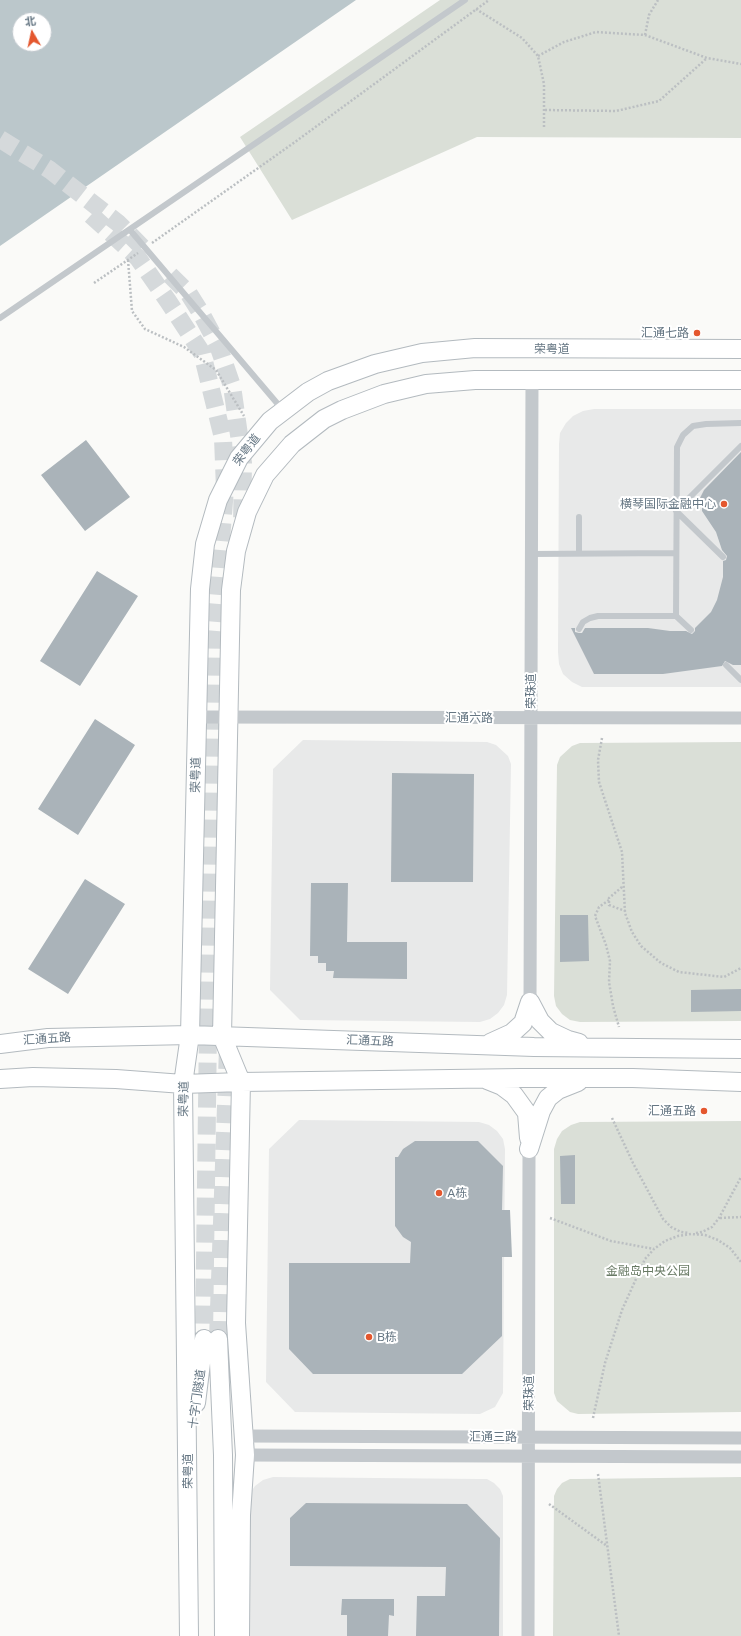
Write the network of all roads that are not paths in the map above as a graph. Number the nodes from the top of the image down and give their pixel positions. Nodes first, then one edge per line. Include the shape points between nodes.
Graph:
1 (465, 0) edge
2 (130, 230) junction
3 (0, 318) edge
4 (741, 349) edge
5 (532, 380) junction
6 (741, 380) edge
7 (283, 410) junction
8 (741, 423) edge
9 (741, 446) edge
10 (676, 511) junction
11 (579, 517) dead end
12 (579, 553) junction
13 (532, 554) junction
14 (676, 554) junction
15 (723, 558) dead end
16 (676, 616) junction
17 (579, 629) dead end
18 (691, 630) dead end
19 (726, 665) dead end
20 (741, 680) edge
21 (197, 717) junction
22 (229, 717) junction
23 (531, 718) junction
24 (741, 718) edge
25 (530, 1002) junction
26 (190, 1035) junction
27 (222, 1036) junction
28 (0, 1044) edge
29 (483, 1045) junction
30 (596, 1048) junction
31 (741, 1049) edge
32 (0, 1079) edge
33 (484, 1079) junction
34 (588, 1079) junction
35 (241, 1082) junction
36 (741, 1082) edge
37 (183, 1084) junction
38 (530, 1149) junction
39 (244, 1436) junction
40 (529, 1437) junction
41 (741, 1438) edge
42 (245, 1456) junction
43 (529, 1456) junction
44 (741, 1457) edge
45 (188, 1459) junction
46 (188, 1636) edge
47 (224, 1636) edge
48 (240, 1636) edge
49 (528, 1636) edge

1 - 2 lane
2 - 3 lane
2 - 7 lane
4 - 7 street, 荣粤道 via 475,348 422,353 375,364 328,381
5 - 6 street
5 - 13 street, 荣珠道
5 - 22 street via 448,381 384,394 324,419 302,435 278,459 265,475 255,494 236,550 231,590
7 - 21 street, 荣粤道 via 254,438 239,458 224,486 210,522 203,552 200,589
8 - 10 lane via 700,424 683,435 676,453
9 - 10 lane
10 - 14 lane
10 - 15 lane
11 - 12 lane
12 - 13 lane
12 - 14 lane
13 - 23 street, 荣珠道
14 - 16 lane
16 - 17 lane via 598,616 587,620
16 - 18 lane
19 - 20 lane
21 - 22 street, 汇通六路
21 - 26 street, 荣粤道
22 - 23 street, 汇通六路
22 - 27 street
23 - 24 street, 汇通六路
23 - 25 street, 荣珠道
25 - 29 street via 523,1023 512,1033
25 - 30 street via 540,1021 551,1032
26 - 27 street, 汇通五路
26 - 28 street, 汇通五路 via 48,1038
26 - 37 street, 荣粤道
27 - 29 street, 汇通五路
27 - 35 street
29 - 30 street, 汇通五路
30 - 31 street, 汇通五路
32 - 37 street via 116,1079
33 - 34 street
33 - 35 street
33 - 38 street via 502,1086 514,1095 527,1113
34 - 36 street
34 - 38 street via 558,1090 548,1098 541,1111
35 - 37 street
35 - 39 street via 236,1323
37 - 45 street, 荣粤道
38 - 40 street, 荣珠道
39 - 40 street, 汇通三路
39 - 42 street
40 - 41 street, 汇通三路
40 - 43 street, 荣珠道
42 - 43 street, 汇通三路
42 - 48 street via 240,1515
43 - 44 street, 汇通三路
43 - 49 street, 荣珠道
45 - 46 street, 荣粤道
45 - 47 street, 十字门隧道 via 201,1370 211,1339 223,1455

